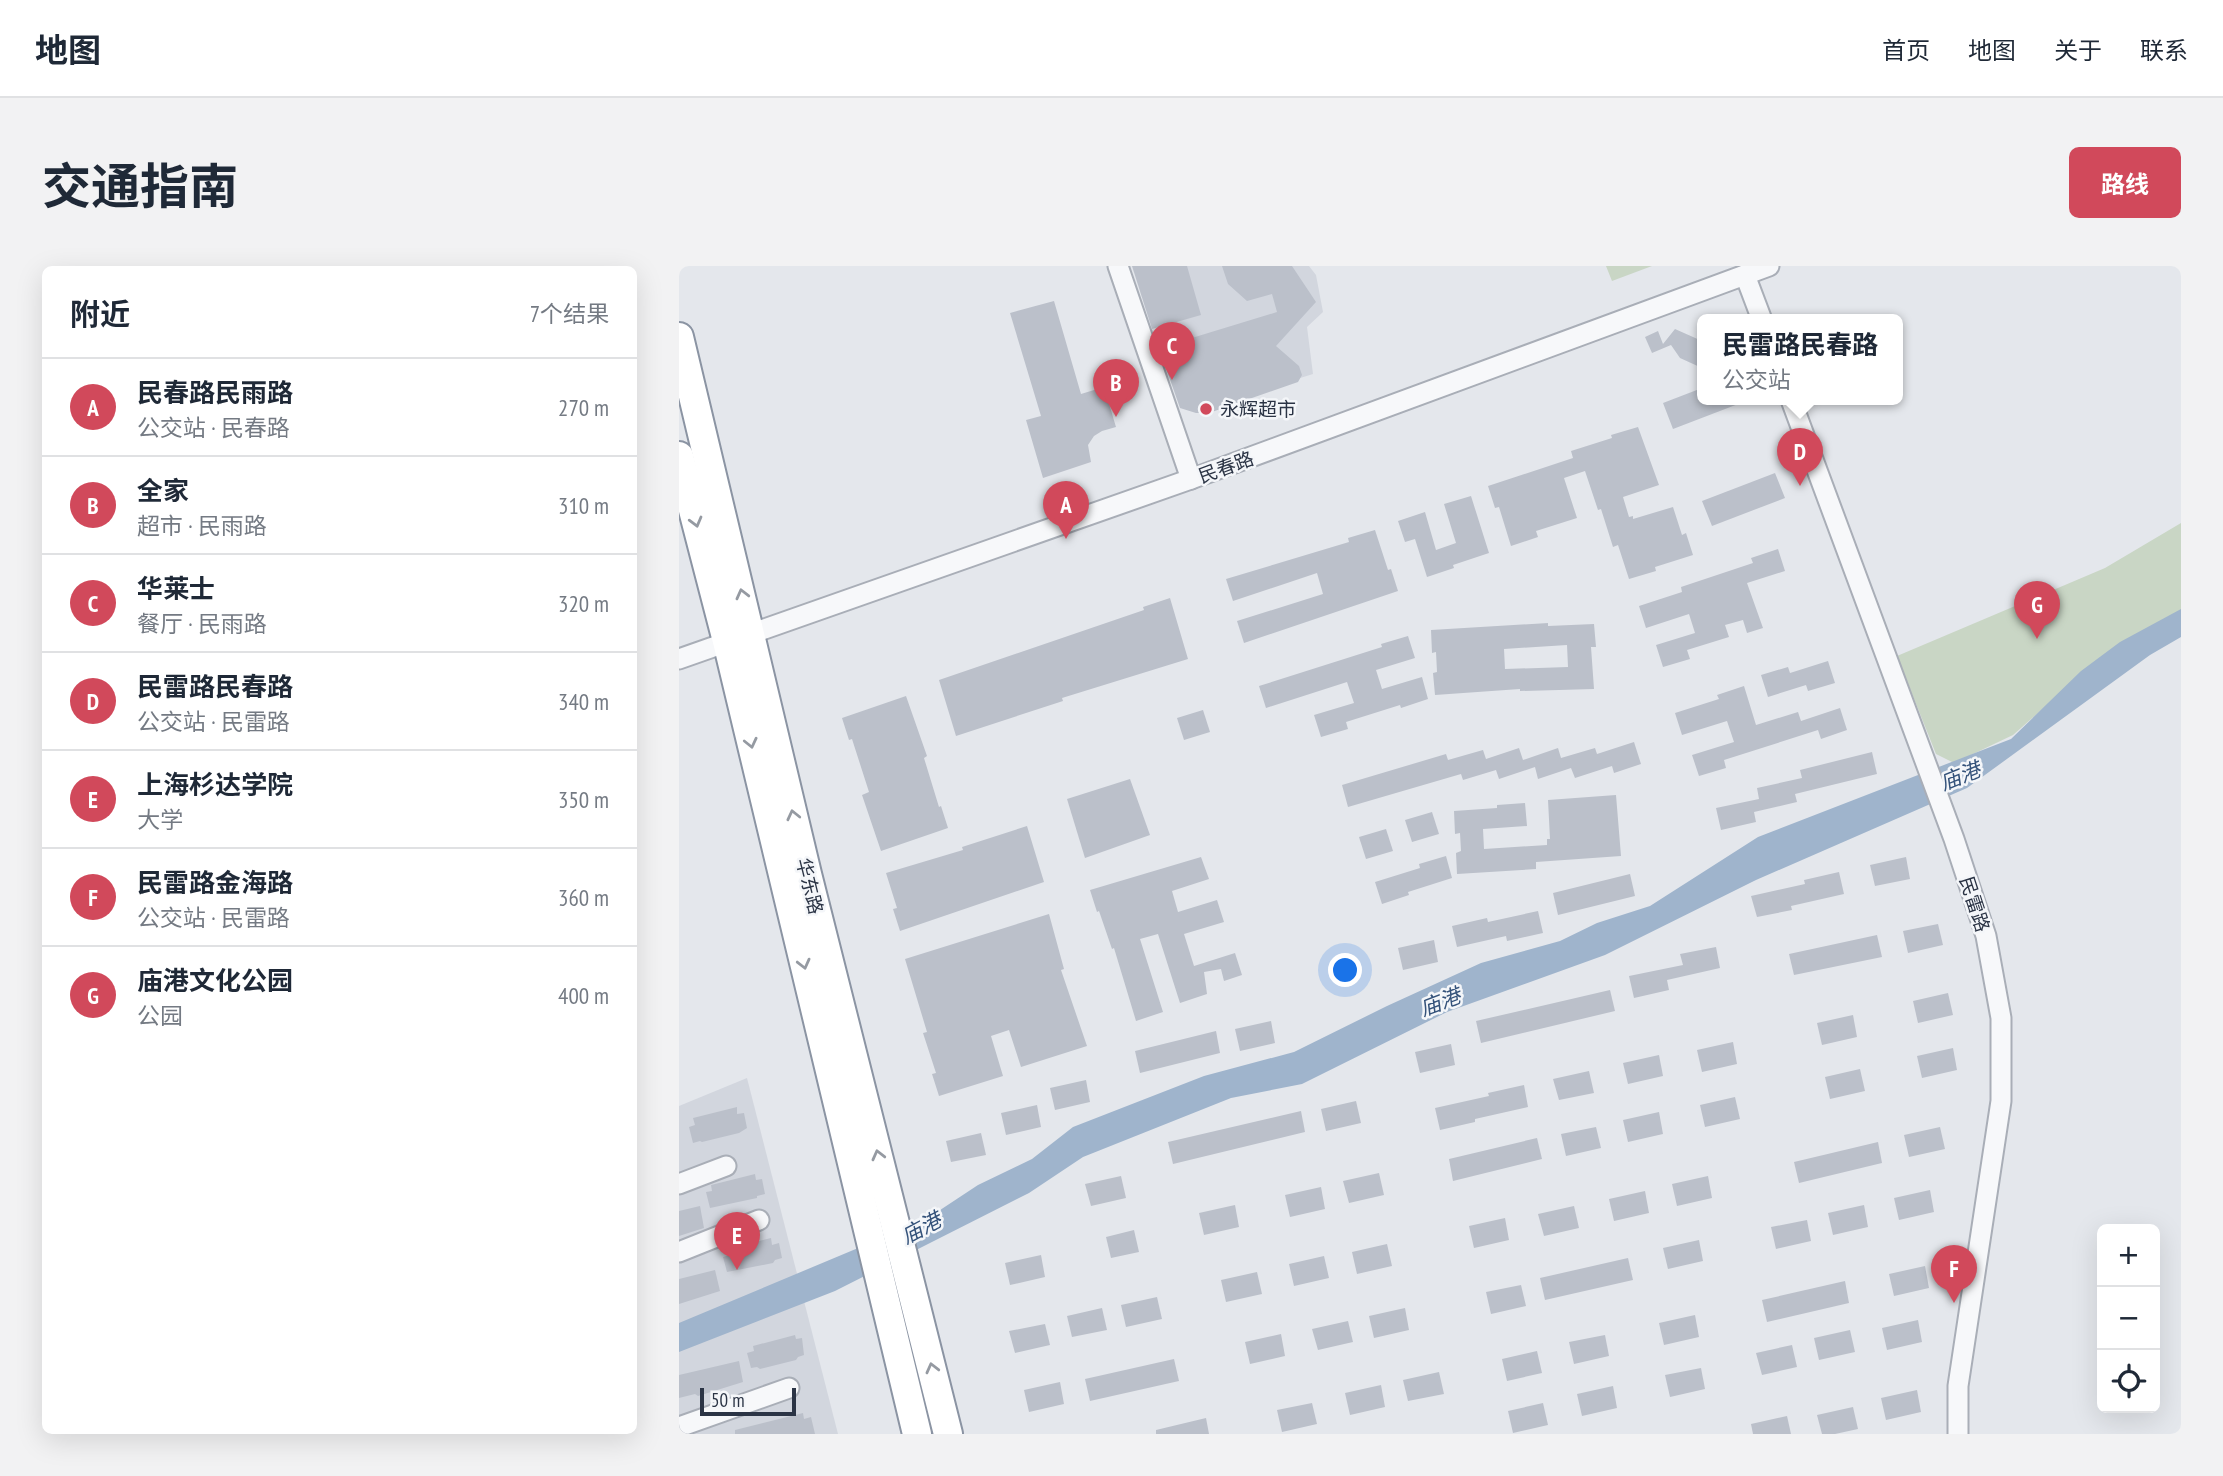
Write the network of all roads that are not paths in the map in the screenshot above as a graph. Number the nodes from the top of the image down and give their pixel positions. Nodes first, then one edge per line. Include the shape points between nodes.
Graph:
1 (1118, 266) edge
2 (1769, 266) edge
3 (1745, 275) junction
4 (1760, 314) edge
5 (679, 337) edge
6 (1793, 405) edge
7 (679, 456) edge
8 (1191, 479) junction
9 (739, 637) junction
10 (679, 659) edge
11 (726, 1166) dead end
12 (679, 1184) edge
13 (759, 1220) dead end
14 (679, 1252) edge
15 (789, 1388) dead end
16 (679, 1427) edge
17 (917, 1434) edge
18 (948, 1434) edge
19 (1958, 1434) edge

1 - 8 street
2 - 3 street, 民春路
3 - 4 street
3 - 8 street, 民春路
9 -> 5 highway, 华东路
6 - 19 street, 民雷路 via 1954,839 1986,936 2001,1018 2001,1101 1958,1386
7 -> 9 highway, 华东路
8 - 9 street, 民春路
9 - 10 street, 民春路
9 -> 17 highway, 华东路
18 -> 9 highway, 华东路 via 807,874
11 - 12 street
13 - 14 street
15 - 16 street

